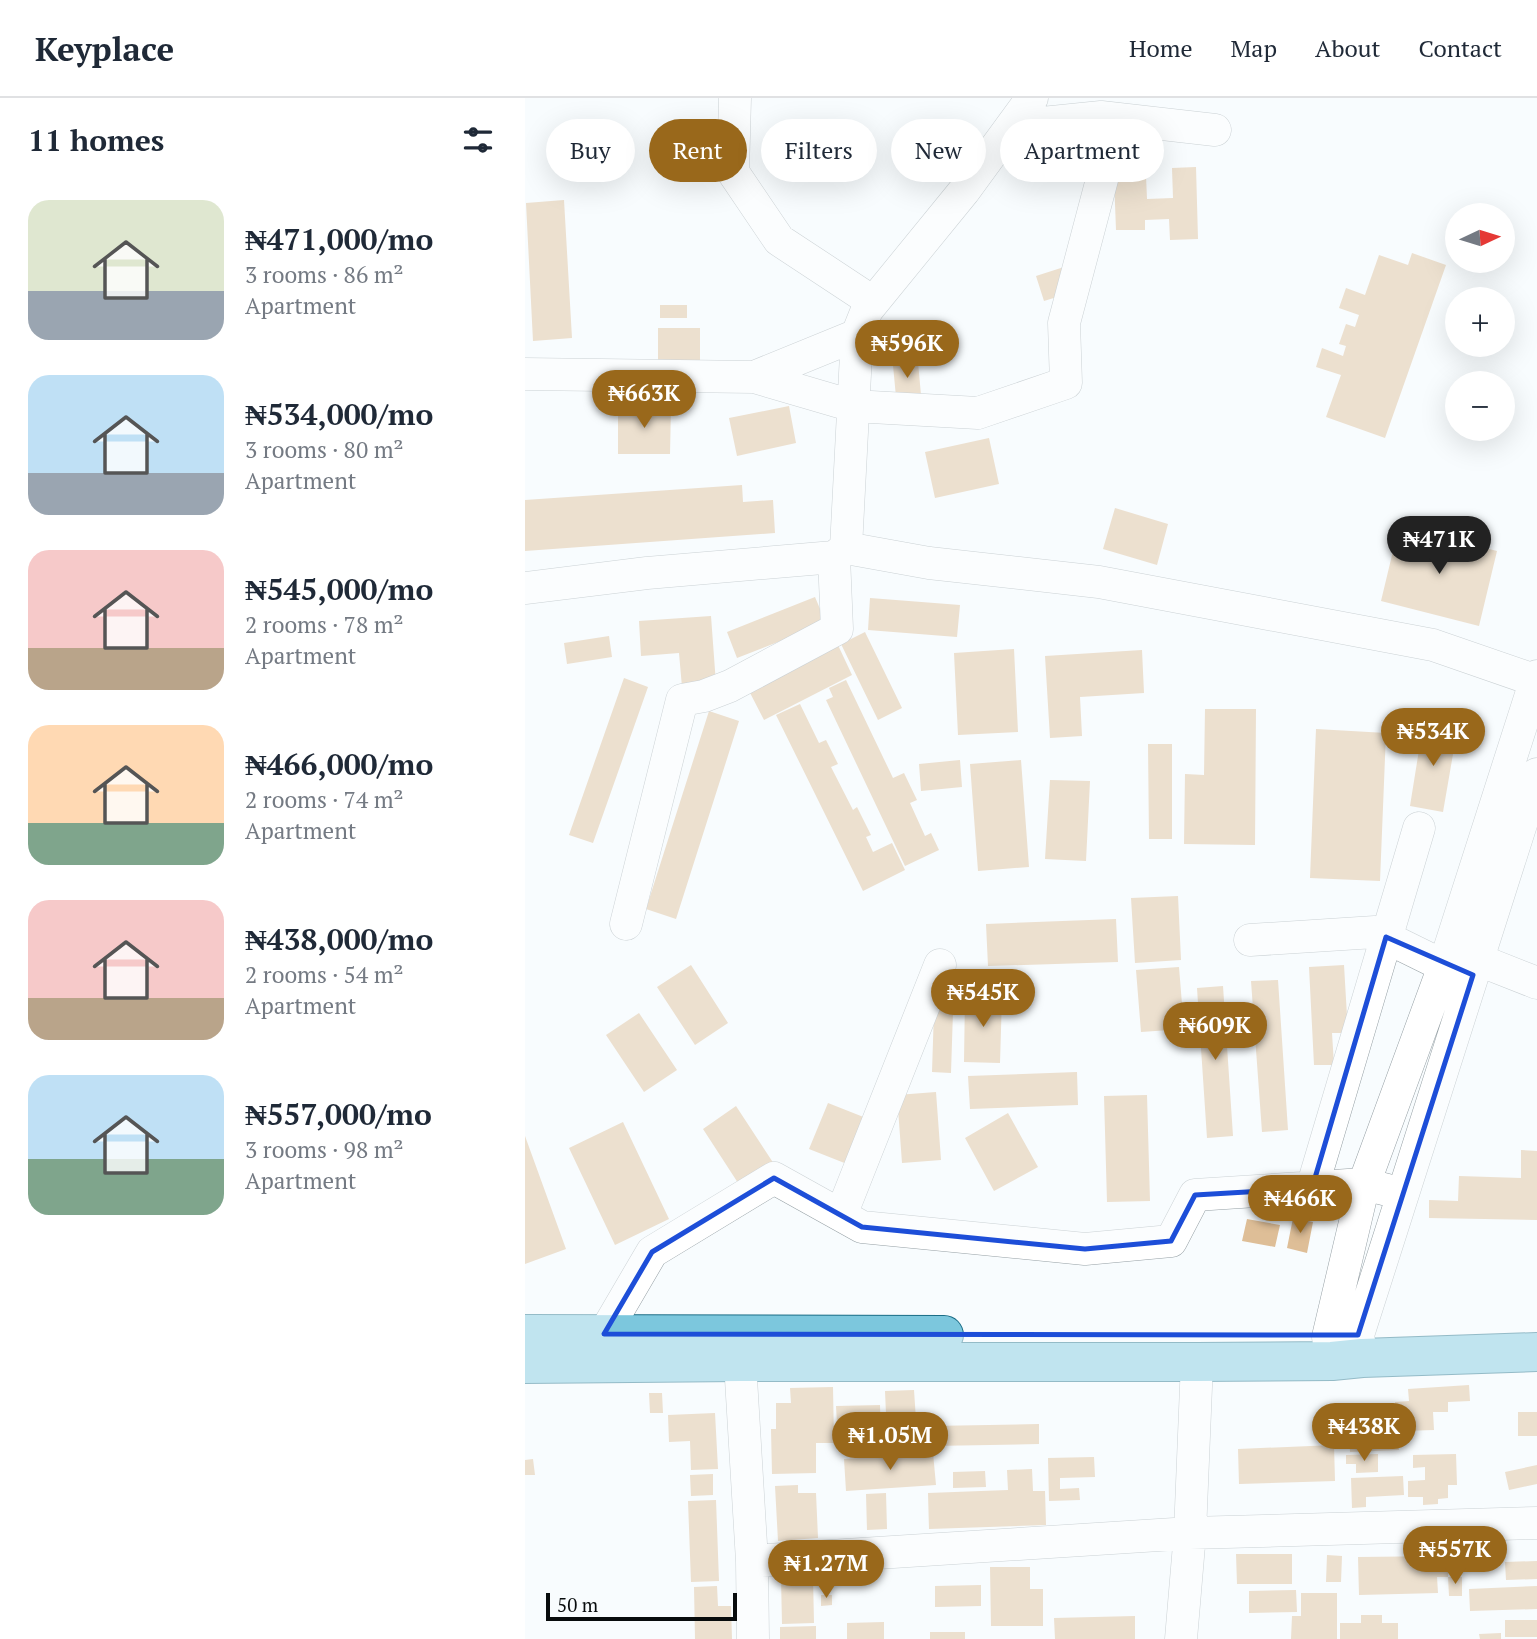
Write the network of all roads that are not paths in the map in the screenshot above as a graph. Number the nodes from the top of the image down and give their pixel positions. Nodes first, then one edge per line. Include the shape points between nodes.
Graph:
1 (735, 98) edge
2 (1032, 98) edge
3 (1017, 119) edge
4 (1083, 119) edge
5 (1118, 119) edge
6 (1164, 124) edge
7 (1215, 130) dead end
8 (1000, 142) edge
9 (1101, 182) edge
10 (873, 302) junction
11 (856, 335) junction
12 (525, 374) edge
13 (754, 377) junction
14 (853, 406) junction
15 (840, 552) junction
16 (525, 588) edge
17 (1536, 679) edge
18 (1537, 774) edge
19 (1419, 828) dead end
20 (625, 924) dead end
21 (1386, 937) junction
22 (1250, 940) dead end
23 (1461, 962) junction
24 (940, 965) dead end
25 (1537, 983) edge
26 (1364, 1184) junction
27 (1312, 1188) junction
28 (1403, 1194) junction
29 (841, 1215) junction
30 (1537, 1332) edge
31 (525, 1334) edge
32 (604, 1334) junction
33 (1345, 1348) junction
34 (1537, 1352) edge
35 (740, 1362) junction
36 (1197, 1363) junction
37 (525, 1364) edge
38 (1537, 1523) edge
39 (1190, 1533) junction
40 (752, 1561) junction
41 (753, 1639) edge
42 (1181, 1639) edge

1 - 10 street via 733,172 779,240
2 - 3 street
4 - 5 street
6 - 7 street
8 - 10 street
9 - 14 street via 1064,323 1066,383 978,413
10 - 11 street
11 - 13 street
11 - 14 street
12 - 13 street
13 - 14 street
14 - 15 street
15 - 16 street
15 - 17 street via 1099,582 1433,645
15 - 20 street via 837,629 730,686 682,700
17 - 23 street
18 - 23 street
19 - 21 street
21 - 22 street via 1375,932
21 - 23 street
21 - 27 street
23 - 25 street
23 - 26 street
23 - 28 street
24 - 29 street
26 - 27 street
26 - 28 street
26 - 33 street
27 - 29 street via 1195,1195 1171,1241 1086,1250 862,1227
28 - 33 street
29 - 32 street via 774,1178 652,1252
30 - 33 main road
31 - 32 main road
32 - 33 main road
33 - 34 main road
33 - 36 main road
35 - 36 main road
35 - 37 main road
35 - 40 street
36 - 39 street
38 - 39 street
39 - 40 street
39 - 42 street
40 - 41 street

